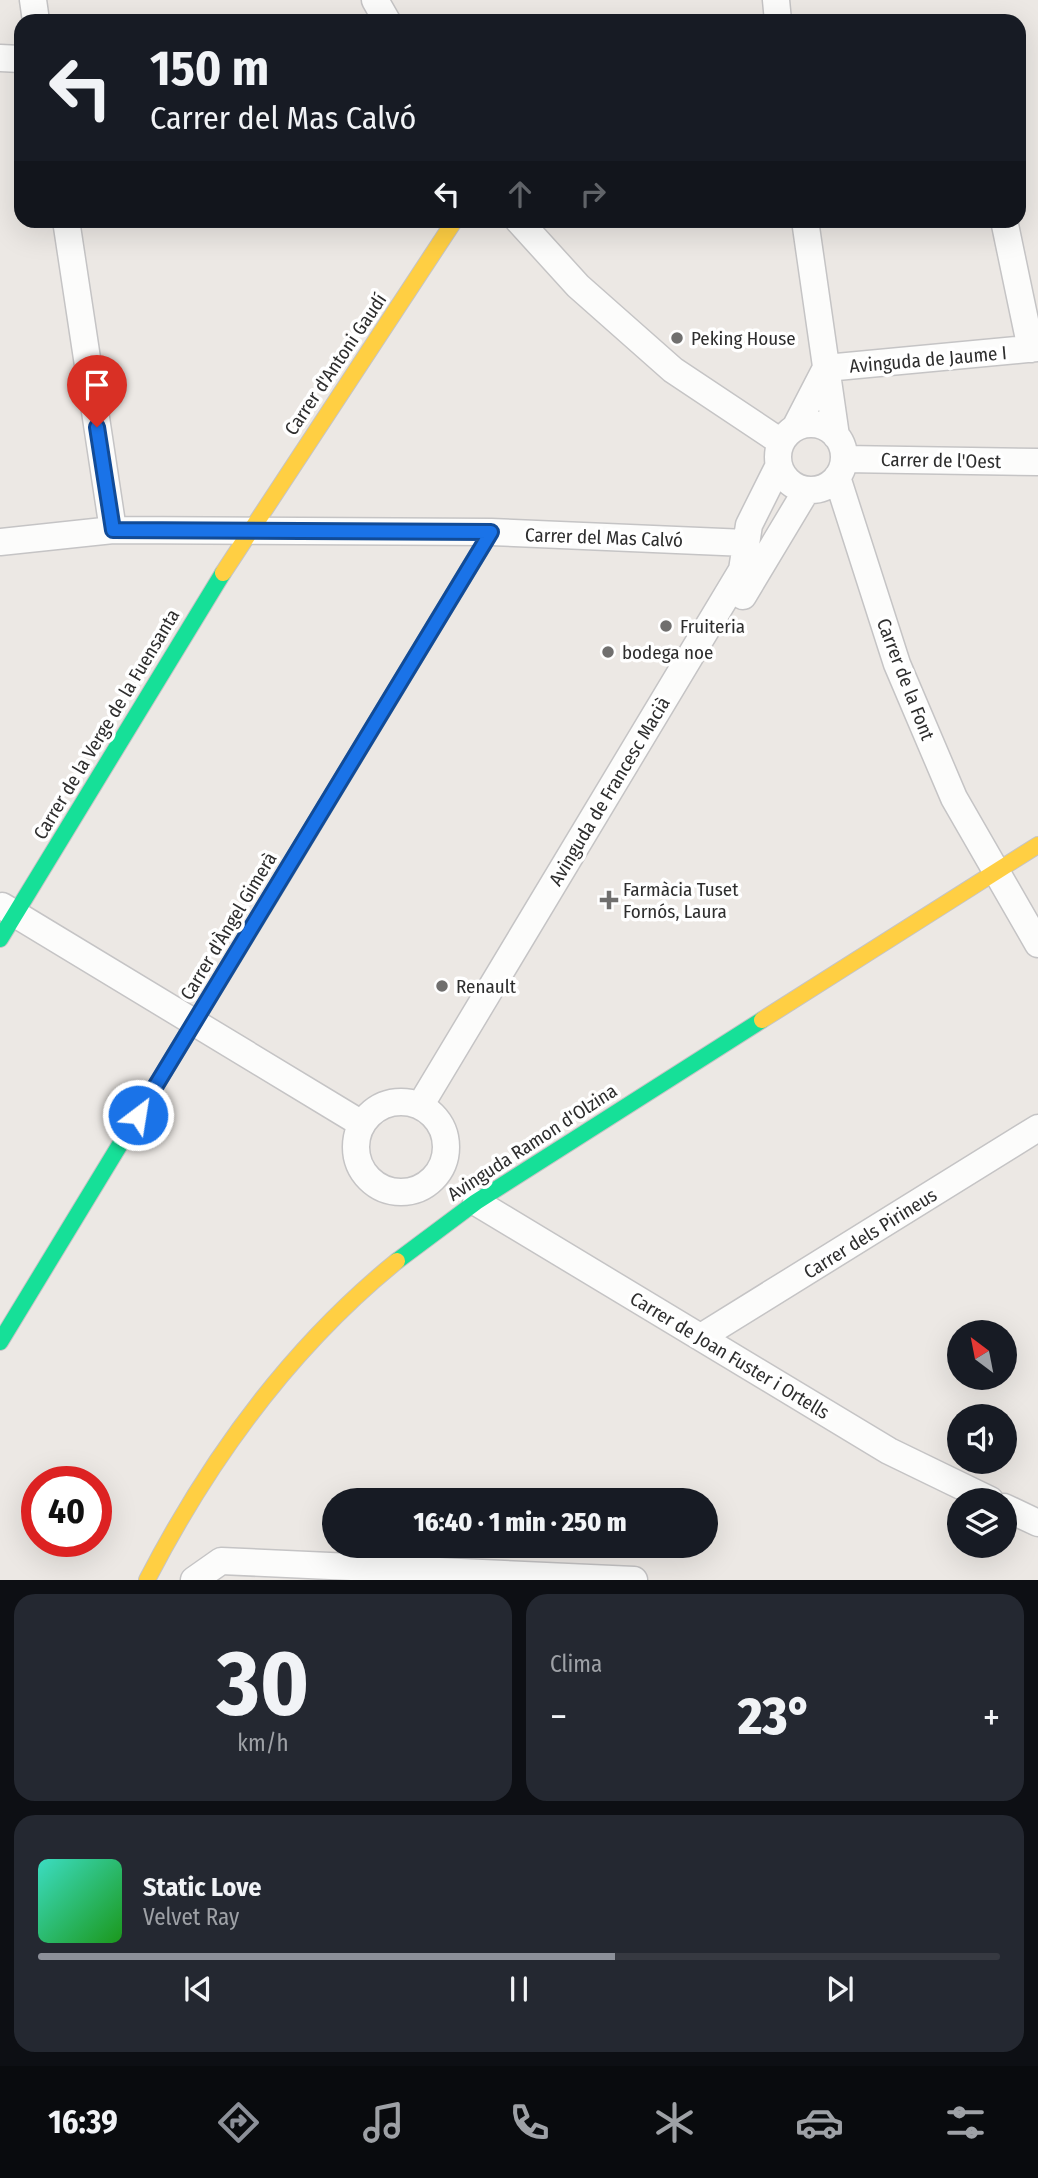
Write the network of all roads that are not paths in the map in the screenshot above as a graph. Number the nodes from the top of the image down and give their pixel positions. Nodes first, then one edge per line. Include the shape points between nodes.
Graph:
1 (67, 228) edge
2 (450, 228) edge
3 (525, 228) edge
4 (806, 228) edge
5 (1006, 228) edge
6 (1034, 349) edge
7 (826, 368) junction
8 (785, 446) junction
9 (839, 457) junction
10 (1036, 465) edge
11 (806, 491) junction
12 (113, 530) junction
13 (249, 531) junction
14 (491, 532) junction
15 (746, 543) junction
16 (1, 544) edge
17 (1038, 845) edge
18 (995, 872) junction
19 (8, 909) edge
20 (0, 939) edge
21 (1038, 944) edge
22 (193, 1024) junction
23 (426, 1110) junction
24 (362, 1124) junction
25 (1038, 1128) edge
26 (432, 1180) junction
27 (476, 1202) junction
28 (451, 1220) junction
29 (701, 1337) junction
30 (0, 1342) edge
31 (965, 1488) edge
32 (1017, 1513) edge
33 (1038, 1523) edge
34 (548, 1578) edge
35 (147, 1580) edge
36 (194, 1580) edge
37 (634, 1580) edge

1 - 12 street
2 - 13 street, Carrer d'Antoni Gaudí
3 - 8 street via 578,286 673,370
4 - 7 street, Carrer de la Font
5 - 6 street, Avinguda de Jaume I
6 - 7 street, Avinguda de Jaume I
7 - 8 street
7 - 9 street, Carrer de la Font
8 - 9 street via 817,424
8 - 11 street via 789,483
8 - 15 street, Avinguda de Francesc Macià via 749,525
9 - 10 street, Carrer de l'Oest
9 - 11 street via 824,488
9 - 18 street, Carrer de la Font via 897,664 954,798
11 - 23 street, Avinguda de Francesc Macià
12 - 13 street, Carrer del Mas Calvó
12 - 16 street, Carrer del Mas Calvó
13 - 14 street, Carrer del Mas Calvó
13 - 19 street, Carrer de la Verge de la Fuensanta
14 - 15 street, Carrer del Mas Calvó
14 - 22 street, Carrer d'Àngel Gimerà
15 - 23 street, Avinguda de Francesc Macià via 742,570
17 - 18 street, Avinguda Ramon d'Olzina
18 - 21 street, Carrer de la Font
18 - 27 street, Avinguda Ramon d'Olzina
19 - 20 street, Carrer de la Verge de la Fuensanta
19 - 22 street
22 - 24 street
22 - 30 street, Carrer d'Àngel Gimerà
23 - 24 street via 394,1102 370,1114
23 - 26 street via 446,1140 441,1169
24 - 26 street via 358,1158 379,1186 406,1192
25 - 29 street, Carrer dels Pirineus
26 - 28 street
27 - 28 street, Avinguda Ramon d'Olzina
27 - 29 street, Carrer de Joan Fuster i Ortells
28 - 35 street, Avinguda Ramon d'Olzina via 400,1258 305,1346 235,1435
29 - 31 street, Carrer de Joan Fuster i Ortells via 888,1451
32 - 33 street
34 - 36 street via 221,1560
34 - 37 street

